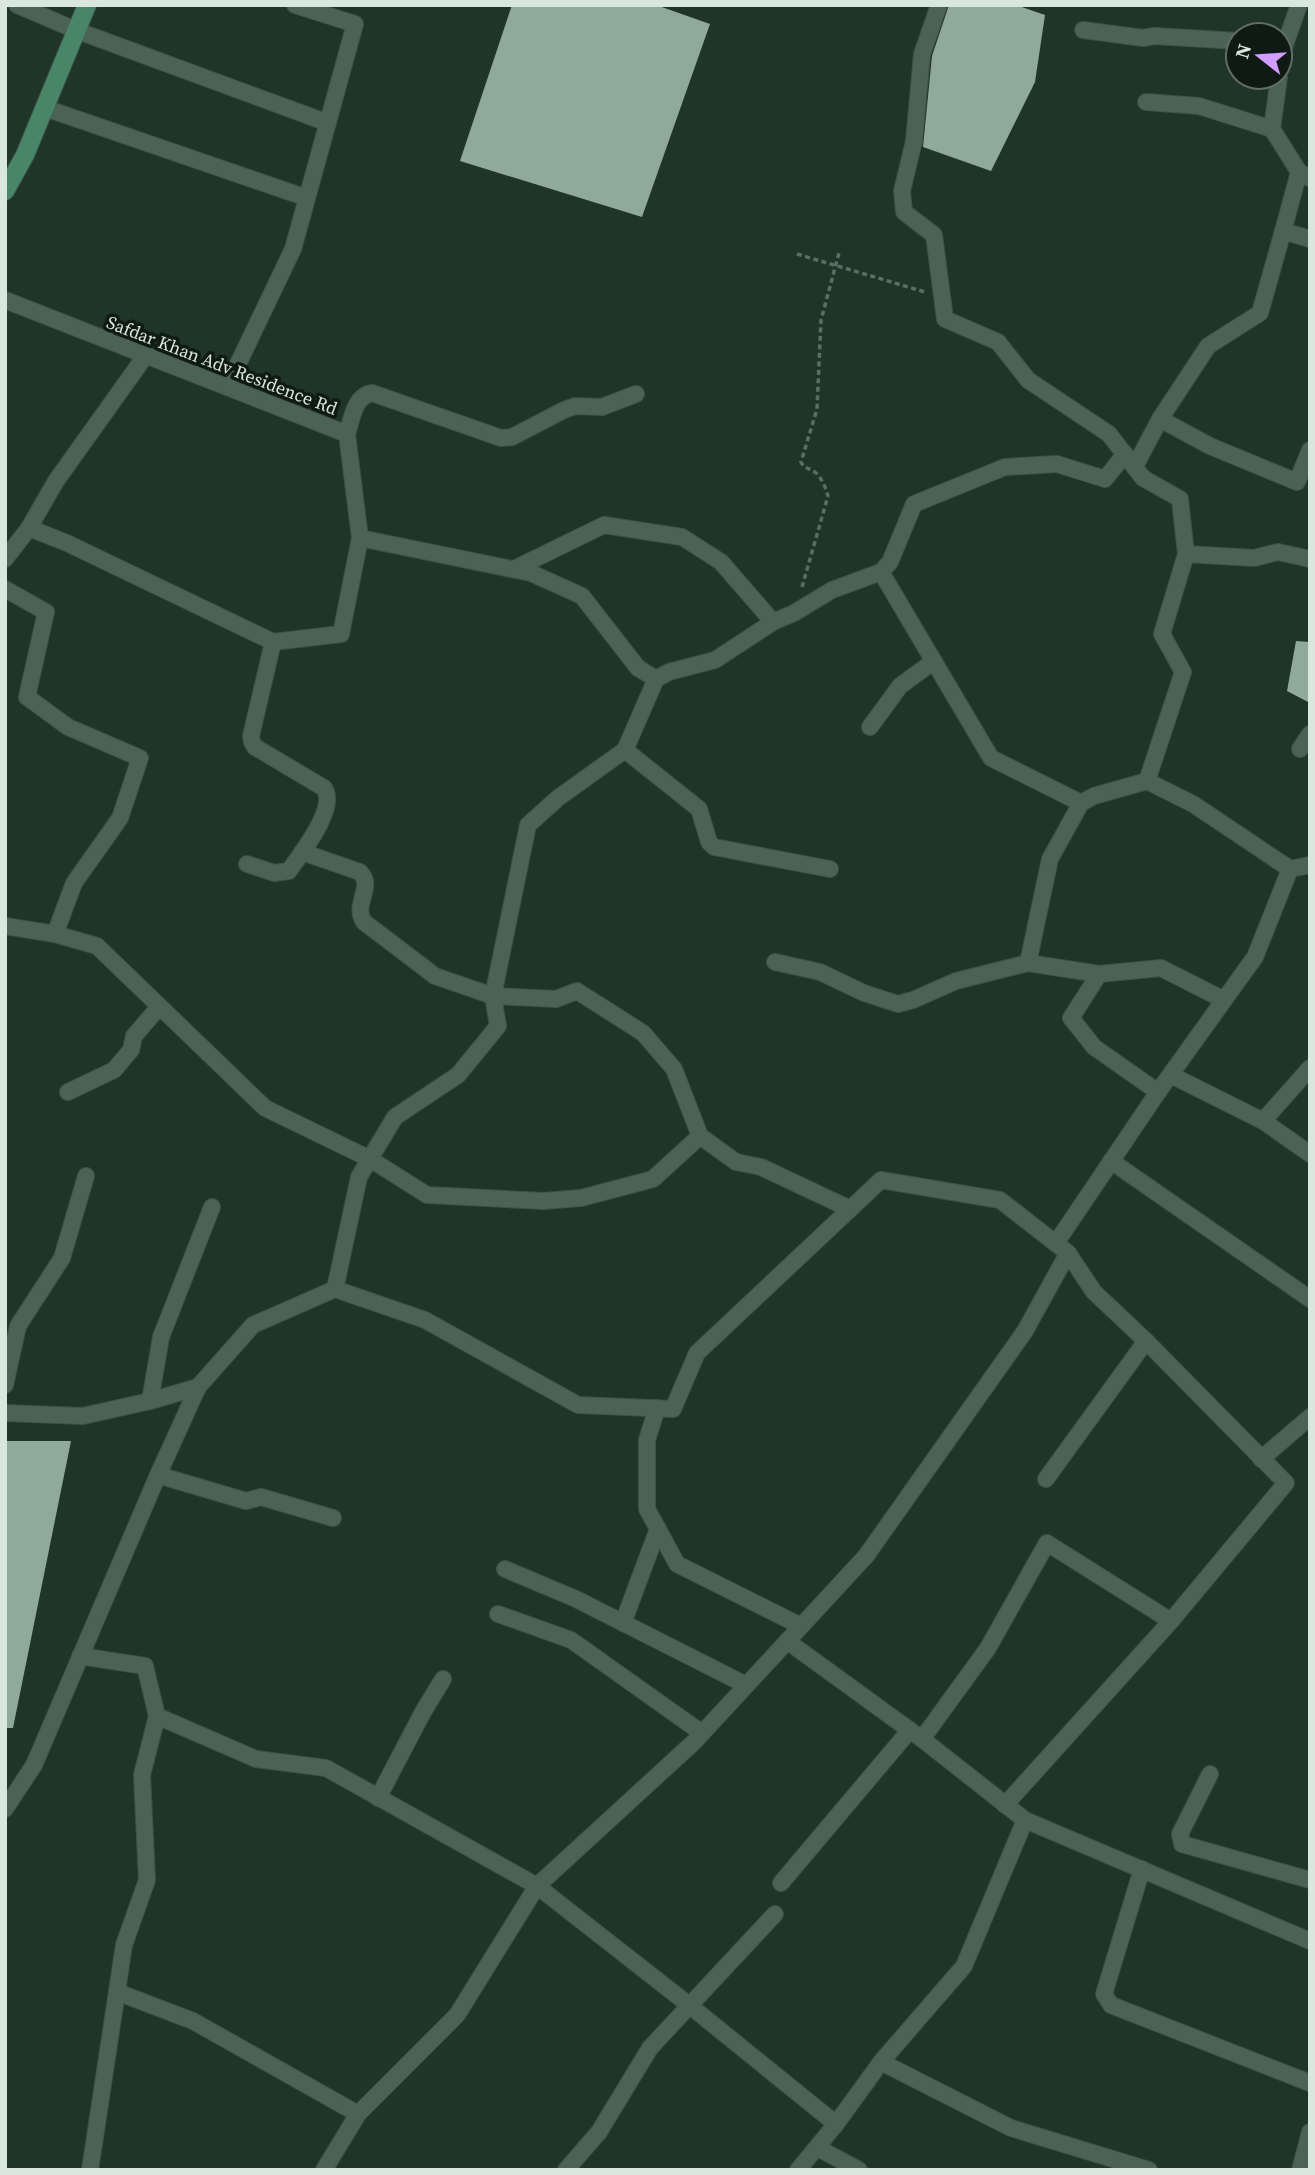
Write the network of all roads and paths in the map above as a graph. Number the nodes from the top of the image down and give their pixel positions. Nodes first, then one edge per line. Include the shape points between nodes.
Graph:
1 (17, 5) edge
2 (87, 5) edge
3 (295, 5) edge
4 (939, 5) edge
5 (1083, 30) dead end
6 (78, 31) junction
7 (1224, 40) edge
8 (1277, 91) edge
9 (1146, 102) dead end
10 (45, 108) junction
11 (328, 123) junction
12 (1272, 129) junction
13 (1305, 175) edge
14 (5, 191) edge
15 (307, 198) junction
16 (1283, 231) junction
17 (1310, 239) edge
18 (839, 253) dead end
19 (797, 254) dead end
20 (836, 265) junction
21 (942, 297) junction
22 (5, 300) edge
23 (146, 355) junction
24 (227, 387) junction
25 (636, 394) dead end
26 (1160, 419) junction
27 (347, 434) junction
28 (1310, 450) edge
29 (1130, 460) junction
30 (29, 528) junction
31 (360, 537) junction
32 (1186, 554) junction
33 (5, 559) edge
34 (1310, 559) edge
35 (514, 569) junction
36 (881, 572) junction
37 (5, 589) edge
38 (794, 613) junction
39 (773, 622) junction
40 (273, 642) junction
41 (934, 661) junction
42 (656, 679) junction
43 (870, 727) dead end
44 (1310, 734) edge
45 (1300, 749) dead end
46 (625, 750) junction
47 (1147, 781) junction
48 (1081, 803) junction
49 (302, 852) junction
50 (247, 864) dead end
51 (1310, 865) edge
52 (830, 869) dead end
53 (1290, 869) junction
54 (5, 926) edge
55 (55, 934) junction
56 (775, 961) dead end
57 (1028, 963) junction
58 (1099, 974) junction
59 (493, 996) junction
60 (1224, 1000) junction
61 (159, 1007) junction
62 (1310, 1068) edge
63 (1171, 1075) junction
64 (1158, 1091) junction
65 (68, 1092) dead end
66 (1263, 1121) junction
67 (701, 1136) junction
68 (1310, 1154) edge
69 (370, 1159) junction
70 (1111, 1161) junction
71 (86, 1176) dead end
72 (212, 1207) dead end
73 (850, 1209) junction
74 (1062, 1248) junction
75 (335, 1289) junction
76 (1310, 1299) edge
77 (1146, 1341) junction
78 (5, 1385) edge
79 (198, 1387) junction
80 (150, 1401) junction
81 (657, 1408) junction
82 (5, 1413) edge
83 (1310, 1417) edge
84 (1261, 1459) junction
85 (158, 1475) junction
86 (1046, 1479) dead end
87 (333, 1518) dead end
88 (658, 1530) junction
89 (505, 1569) dead end
90 (498, 1614) dead end
91 (1171, 1621) junction
92 (623, 1623) junction
93 (801, 1626) junction
94 (787, 1641) junction
95 (80, 1656) junction
96 (443, 1679) dead end
97 (746, 1685) junction
98 (157, 1716) junction
99 (702, 1733) junction
100 (916, 1734) junction
101 (1210, 1774) dead end
102 (379, 1798) junction
103 (1005, 1805) junction
104 (5, 1809) edge
105 (1025, 1820) junction
106 (1142, 1869) junction
107 (1310, 1880) edge
108 (781, 1883) dead end
109 (537, 1886) junction
110 (775, 1914) dead end
111 (1310, 1941) edge
112 (117, 1992) junction
113 (689, 2005) junction
114 (881, 2062) junction
115 (1310, 2082) edge
116 (358, 2114) junction
117 (836, 2124) junction
118 (1310, 2132) edge
119 (818, 2148) junction
120 (90, 2170) edge
121 (324, 2170) edge
122 (566, 2170) edge
123 (798, 2170) edge
124 (859, 2170) edge
125 (1149, 2170) edge
126 (1300, 2170) edge

1 - 6 street
2 - 6 main road
3 - 11 street via 355,24
4 - 21 street via 922,54 914,141 902,191 904,212 934,235
5 - 7 street via 1143,38
6 - 10 main road
6 - 11 street
8 - 12 street
9 - 12 street via 1199,106
10 - 14 main road
10 - 15 street
11 - 15 street
12 - 13 street
13 - 16 street
15 - 24 street via 293,248
16 - 17 street
16 - 26 street via 1260,313 1208,346
18 - 20 path
19 - 20 path
20 - 21 path
20 - 38 path via 821,320 817,409 801,462 816,473 828,496
21 - 29 street via 945,319 998,342 1028,380 1109,434
22 - 23 street, Safdar Khan Adv Residence Rd
23 - 24 street, Safdar Khan Adv Residence Rd
23 - 30 street via 56,481
24 - 27 street, Safdar Khan Adv Residence Rd
25 - 27 street via 602,407 575,406 501,438 372,393 359,399
26 - 28 street via 1210,446 1297,482
26 - 29 street
27 - 31 street, Safdar Khan Adv Residence Rd
29 - 32 street via 1143,478 1180,499
29 - 36 street via 1105,479 1057,464 1005,467 914,504 890,562
30 - 33 street
30 - 40 street
31 - 35 street
31 - 40 street, Safdar Khan Adv Residence Rd via 341,634
32 - 34 street via 1254,558 1278,552
32 - 47 street via 1162,634 1183,672
35 - 39 street via 604,524 682,537 721,562
35 - 42 street via 582,596 638,668
36 - 38 street via 832,590
36 - 41 street
37 - 55 street via 46,612 27,697 68,727 140,758 120,818 74,883
38 - 39 street
39 - 42 street via 715,660
40 - 49 street via 251,736 256,747 328,794 317,830
41 - 43 street via 900,686
41 - 48 street via 991,758
42 - 46 street
44 - 45 street
46 - 52 street via 699,809 714,846
46 - 59 street via 528,825
47 - 48 street
47 - 53 street via 1193,804
48 - 57 street via 1050,859
49 - 50 street via 289,871 274,873
49 - 59 street via 360,872 366,882 359,910 364,922 435,976
51 - 53 street
53 - 60 street via 1255,957
54 - 55 street
55 - 61 street via 97,946
56 - 57 street via 820,972 898,1004 956,981
57 - 58 street
58 - 60 street via 1161,968
58 - 64 street via 1071,1018 1094,1046
59 - 67 street via 556,999 577,991 643,1033 674,1069
59 - 69 street via 498,1026 458,1075 395,1117
60 - 63 street
61 - 65 street via 114,1070
61 - 69 street via 265,1108
62 - 66 street
63 - 64 street
63 - 66 street
64 - 70 street
66 - 68 street
67 - 69 street via 653,1179 581,1198 427,1195
67 - 73 street via 736,1162 761,1167
69 - 75 street via 359,1177
70 - 74 street
70 - 76 street
71 - 78 street via 62,1258 18,1326
72 - 80 street via 161,1338
73 - 74 street via 881,1180 1000,1200
73 - 81 street via 696,1353 673,1409
74 - 77 street via 1094,1292
74 - 93 street via 1025,1331 866,1556
75 - 79 street via 253,1325
75 - 81 street via 425,1320 578,1405
77 - 84 street
77 - 86 street
79 - 80 street
79 - 85 street
80 - 82 street via 83,1416
81 - 88 street via 646,1440 647,1509
83 - 84 street
84 - 91 street via 1286,1483
85 - 87 street via 246,1501 261,1497
85 - 95 street
88 - 92 street
88 - 93 street via 677,1564
89 - 92 street
90 - 99 street via 571,1640
91 - 100 street via 1046,1543 988,1648
91 - 103 street
92 - 97 street
93 - 94 street
94 - 97 street
94 - 100 street
95 - 98 street via 145,1666
95 - 104 street via 34,1765
96 - 102 street
97 - 99 street
98 - 102 street via 256,1759 326,1768
98 - 112 street via 142,1775 147,1880 124,1945
99 - 109 street
100 - 103 street
100 - 108 street
101 - 107 street via 1180,1834 1182,1844
102 - 109 street
103 - 105 street
105 - 106 street
105 - 114 street via 964,1966
106 - 111 street
106 - 115 street via 1104,1994 1106,2000
109 - 113 street
109 - 116 street via 457,2015
110 - 113 street
112 - 116 street via 193,2021
112 - 120 street
113 - 117 street
113 - 122 street via 650,2048 599,2132
114 - 117 street
114 - 125 street via 1012,2128
116 - 121 street
117 - 119 street
118 - 126 street
119 - 123 street
119 - 124 street

